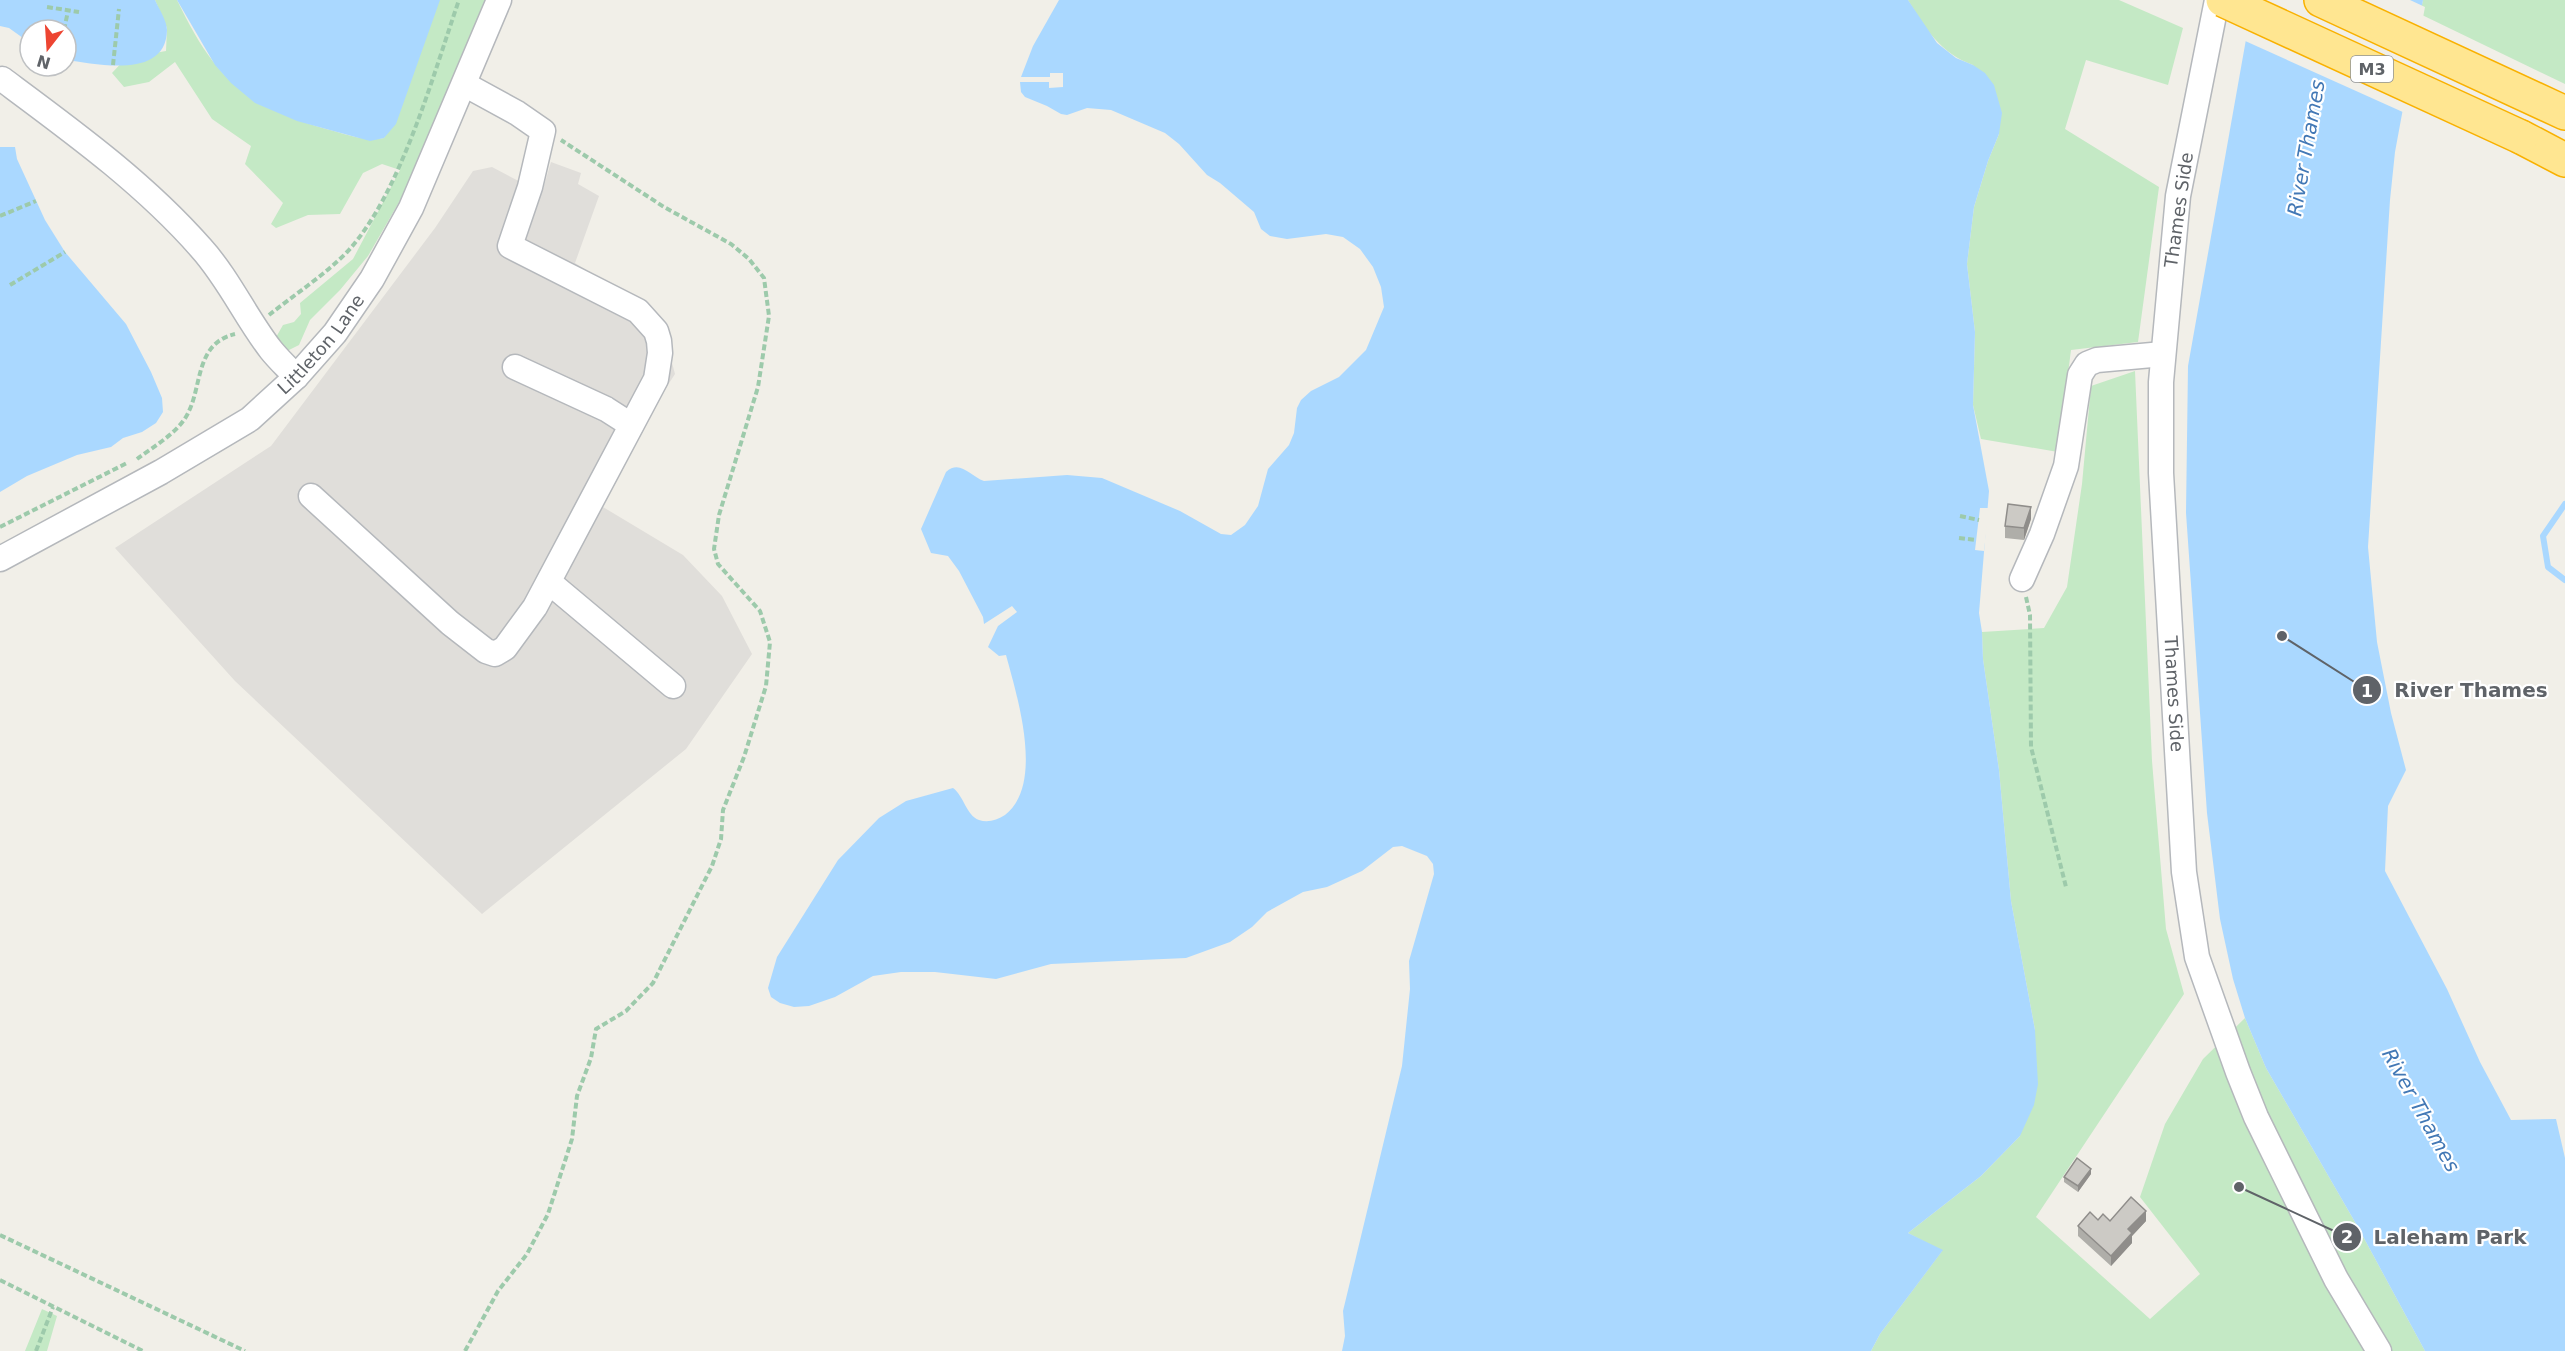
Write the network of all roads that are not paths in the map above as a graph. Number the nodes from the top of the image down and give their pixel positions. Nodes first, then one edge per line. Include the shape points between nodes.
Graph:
1 (500, 0) edge
2 (2217, 0) edge
3 (2223, 0) edge
4 (2321, 0) edge
5 (2, 79) dead end
6 (464, 84) junction
7 (2565, 113) edge
8 (2565, 160) edge
9 (2163, 354) junction
10 (515, 367) dead end
11 (296, 377) junction
12 (631, 425) junction
13 (311, 496) dead end
14 (0, 560) edge
15 (2022, 579) road end
16 (549, 582) junction
17 (673, 686) dead end
18 (2379, 1351) edge

1 - 6 street, Littleton Lane
2 - 9 street, Thames Side via 2178,196
3 - 8 highway, M3, bridge
4 - 7 highway, M3
5 - 11 street via 125,175 192,239 217,267 271,350
6 - 11 street, Littleton Lane via 411,208 372,279 335,333
6 - 12 street via 543,131 510,246 638,311 656,331 660,353 656,379
9 - 15 street via 2097,360 2087,364 2080,375 2066,466
9 - 18 street, Thames Side via 2161,473 2173,709 2184,872 2197,957 2256,1118 2336,1279
10 - 12 street via 606,409
11 - 14 street, Littleton Lane via 250,419
12 - 16 street
13 - 16 street via 486,651 495,654 505,648
16 - 17 street

